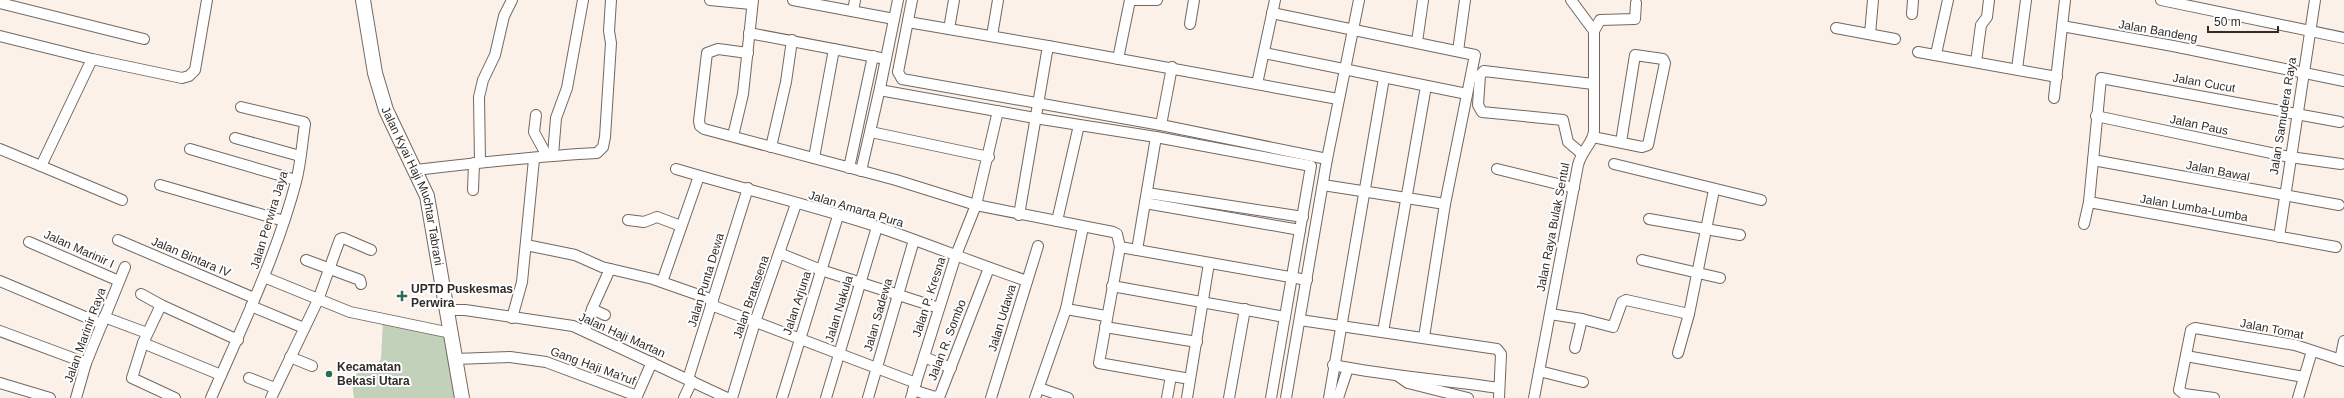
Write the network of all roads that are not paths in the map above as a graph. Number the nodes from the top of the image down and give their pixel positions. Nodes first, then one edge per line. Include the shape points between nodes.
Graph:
1 (207, 0) edge
2 (363, 0) edge
3 (512, 0) edge
4 (583, 0) edge
5 (611, 0) edge
6 (710, 0) edge
7 (793, 0) edge
8 (855, 0) edge
9 (898, 0) edge
10 (912, 0) edge
11 (954, 0) edge
12 (998, 0) edge
13 (1132, 0) edge
14 (1157, 0) edge
15 (1194, 0) edge
16 (1275, 0) edge
17 (1359, 0) edge
18 (1423, 0) edge
19 (1465, 0) edge
20 (1571, 0) edge
21 (1873, 0) edge
22 (1913, 0) edge
23 (1948, 0) edge
24 (1989, 0) edge
25 (2026, 0) edge
26 (2065, 0) edge
27 (2161, 0) edge
28 (2315, 0) edge
29 (752, 2) edge
30 (0, 3) edge
31 (1636, 3) dead end
32 (853, 11) junction
33 (1272, 13) junction
34 (1912, 14) dead end
35 (894, 19) junction
36 (908, 22) junction
37 (1190, 24) dead end
38 (2062, 26) junction
39 (1836, 28) dead end
40 (949, 29) junction
41 (1352, 31) junction
42 (1594, 31) junction
43 (2310, 32) junction
44 (749, 33) junction
45 (1870, 34) junction
46 (0, 36) edge
47 (992, 36) junction
48 (2344, 38) edge
49 (144, 39) dead end
50 (1895, 39) dead end
51 (792, 40) junction
52 (1417, 42) junction
53 (1048, 46) junction
54 (834, 49) junction
55 (1458, 51) junction
56 (748, 52) junction
57 (1918, 52) dead end
58 (1264, 53) junction
59 (1936, 54) junction
60 (873, 56) junction
61 (92, 59) junction
62 (886, 59) junction
63 (1118, 59) junction
64 (1976, 62) junction
65 (1172, 67) junction
66 (2016, 69) junction
67 (1343, 70) junction
68 (2302, 72) junction
69 (2057, 77) junction
70 (1384, 78) junction
71 (2344, 81) edge
72 (1257, 84) junction
73 (1593, 84) junction
74 (1426, 86) junction
75 (880, 88) junction
76 (1467, 94) junction
77 (2054, 98) dead end
78 (1338, 99) junction
79 (1037, 104) junction
80 (240, 107) dead end
81 (998, 111) junction
82 (2298, 113) junction
83 (536, 115) dead end
84 (2096, 116) junction
85 (1035, 118) junction
86 (2340, 122) dead end
87 (1079, 125) junction
88 (1161, 125) junction
89 (871, 132) junction
90 (734, 136) junction
91 (1156, 137) junction
92 (1594, 137) junction
93 (235, 138) dead end
94 (1621, 142) junction
95 (771, 147) junction
96 (0, 149) edge
97 (190, 149) dead end
98 (1581, 153) junction
99 (300, 156) junction
100 (550, 156) junction
101 (989, 157) junction
102 (2290, 157) junction
103 (814, 158) junction
104 (534, 159) junction
105 (1327, 159) junction
106 (2093, 160) junction
107 (477, 162) junction
108 (1614, 164) dead end
109 (2341, 164) dead end
110 (41, 166) junction
111 (849, 168) junction
112 (676, 169) dead end
113 (1497, 169) dead end
114 (416, 170) junction
115 (862, 171) junction
116 (699, 176) junction
117 (296, 180) junction
118 (160, 185) dead end
119 (1323, 185) junction
120 (748, 188) junction
121 (1574, 188) junction
122 (473, 190) dead end
123 (1714, 190) junction
124 (1364, 192) junction
125 (1146, 193) junction
126 (2283, 197) junction
127 (1406, 198) junction
128 (122, 200) dead end
129 (1761, 200) dead end
130 (2089, 202) junction
131 (796, 204) junction
132 (1145, 204) junction
133 (1446, 204) junction
134 (976, 205) junction
135 (2339, 205) dead end
136 (1019, 215) junction
137 (838, 216) junction
138 (1303, 217) junction
139 (1649, 219) dead end
140 (628, 220) dead end
141 (284, 221) junction
142 (1057, 221) junction
143 (2084, 224) dead end
144 (681, 226) junction
145 (876, 227) junction
146 (1083, 227) junction
147 (1707, 229) junction
148 (1300, 230) junction
149 (1740, 235) dead end
150 (2278, 237) junction
151 (118, 240) dead end
152 (914, 240) junction
153 (29, 242) dead end
154 (526, 245) junction
155 (1038, 246) dead end
156 (1120, 247) junction
157 (2336, 247) dead end
158 (371, 250) dead end
159 (1137, 250) junction
160 (779, 253) junction
161 (956, 255) junction
162 (306, 260) dead end
163 (1642, 260) dead end
164 (1209, 264) junction
165 (125, 267) dead end
166 (329, 268) junction
167 (989, 268) junction
168 (610, 269) junction
169 (821, 270) junction
170 (1697, 272) junction
171 (264, 277) junction
172 (1292, 277) junction
173 (1720, 278) dead end
174 (1307, 280) junction
175 (0, 281) edge
176 (119, 281) junction
177 (1027, 281) junction
178 (662, 282) junction
179 (360, 284) dead end
180 (860, 284) junction
181 (1112, 286) junction
182 (141, 294) dead end
183 (898, 295) junction
184 (318, 300) junction
185 (253, 302) junction
186 (712, 302) junction
187 (1204, 302) junction
188 (161, 304) junction
189 (938, 308) junction
190 (592, 309) junction
191 (1066, 309) junction
192 (1245, 309) junction
193 (447, 310) junction
194 (1550, 314) junction
195 (1689, 314) junction
196 (606, 315) dead end
197 (1106, 316) junction
198 (1284, 317) junction
199 (512, 318) junction
200 (1582, 319) junction
201 (103, 320) junction
202 (1300, 320) junction
203 (755, 322) junction
204 (1106, 326) junction
205 (1340, 326) junction
206 (304, 328) junction
207 (0, 331) edge
208 (586, 331) junction
209 (1383, 332) junction
210 (451, 333) junction
211 (145, 338) junction
212 (799, 338) junction
213 (1424, 338) junction
214 (238, 340) junction
215 (2344, 341) edge
216 (1197, 342) junction
217 (1575, 348) dead end
218 (2312, 351) junction
219 (1678, 353) dead end
220 (838, 355) junction
221 (290, 356) junction
222 (2186, 356) junction
223 (924, 357) junction
224 (455, 359) junction
225 (2342, 361) edge
226 (652, 362) junction
227 (86, 363) junction
228 (312, 366) dead end
229 (1333, 366) junction
230 (877, 368) junction
231 (951, 368) junction
232 (1348, 368) junction
233 (1539, 371) junction
234 (221, 375) junction
235 (1171, 376) junction
236 (1398, 376) junction
237 (2304, 377) junction
238 (249, 378) dead end
239 (690, 380) junction
240 (1190, 380) junction
241 (1583, 382) dead end
242 (0, 383) edge
243 (275, 388) junction
244 (1039, 388) junction
245 (913, 390) edge
246 (1499, 393) edge
247 (157, 395) edge
248 (635, 397) edge
249 (50, 398) edge
250 (76, 398) edge
251 (175, 398) edge
252 (210, 398) edge
253 (271, 398) edge
254 (462, 398) edge
255 (684, 398) edge
256 (727, 398) edge
257 (732, 398) edge
258 (782, 398) edge
259 (826, 398) edge
260 (868, 398) edge
261 (991, 398) edge
262 (1035, 398) edge
263 (1068, 398) edge
264 (1167, 398) edge
265 (1186, 398) edge
266 (1229, 398) edge
267 (1271, 398) edge
268 (1286, 398) edge
269 (1329, 398) edge
270 (1338, 398) edge
271 (1468, 398) edge
272 (1534, 398) edge
273 (2214, 398) edge
274 (2298, 398) edge

1 - 61 street via 195,70 189,76 182,78
2 - 114 street, Jalan Kyai Haji Muchtar Tabrani via 375,73 386,110
3 - 107 street via 504,16 495,55 483,80 479,97
4 - 100 street via 568,88 556,118
5 - 100 street via 611,43 603,147 597,153
6 - 29 street
7 - 32 street
8 - 32 street
9 - 35 street
10 - 36 street
11 - 40 street
12 - 47 street
13 - 14 street
13 - 63 street
15 - 37 street
16 - 33 street
17 - 41 street
18 - 52 street
19 - 55 street
20 - 42 street
21 - 45 street
22 - 34 street
23 - 59 street
24 - 64 street via 1987,17 1981,25
25 - 66 street
26 - 38 street
27 - 43 street
28 - 43 street, Jalan Samudera Raya
29 - 44 street
30 - 49 street
31 - 42 street via 1635,19 1600,20
32 - 35 street
33 - 41 street
33 - 58 street
35 - 62 street
36 - 40 street
36 - 79 street via 898,72 902,79
38 - 68 street, Jalan Bandeng
38 - 69 street
39 - 45 street
40 - 47 street
41 - 52 street
41 - 67 street
42 - 73 street
43 - 48 street
43 - 68 street, Jalan Samudera Raya
44 - 51 street
44 - 56 street
45 - 50 street
46 - 61 street
47 - 53 street
51 - 54 street
51 - 95 street via 786,82
52 - 55 street
53 - 63 street
53 - 79 street
54 - 60 street
54 - 103 street
55 - 76 street via 1475,56
56 - 90 street
56 - 90 street via 718,49 707,53 700,126
57 - 59 street
58 - 67 street
58 - 72 street
59 - 64 street
60 - 62 street
60 - 111 street
61 - 110 street
62 - 75 street
63 - 65 street
64 - 66 street
65 - 72 street
65 - 88 street
66 - 69 street
67 - 70 street
67 - 78 street
68 - 71 street, Jalan Bandeng
68 - 82 street, Jalan Samudera Raya
69 - 77 street
70 - 74 street
70 - 124 street
72 - 78 street
73 - 92 street
73 - 98 street via 1484,71 1480,75 1478,106 1482,112 1563,120 1568,142
74 - 76 street
74 - 127 street
75 - 81 street via 890,92
75 - 89 street
76 - 133 street
78 - 105 street
79 - 85 street
79 - 88 street
80 - 99 street, Jalan Perwira Jaya via 304,122
81 - 85 street
81 - 101 street, Jalan P. Kresna
82 - 84 street, Jalan Cucut via 2102,77
82 - 86 street, Jalan Cucut
82 - 102 street, Jalan Samudera Raya
83 - 100 street via 534,132
84 - 102 street, Jalan Paus
84 - 106 street
85 - 87 street
85 - 136 street
87 - 91 street
87 - 142 street
88 - 105 street
89 - 101 street
89 - 115 street
90 - 95 street
91 - 125 street
91 - 138 street via 1309,165 1311,168
92 - 94 street
92 - 98 street, Jalan Raya Bulak Sentul
93 - 99 street
94 - 94 street via 1634,55 1662,59 1665,63 1648,145 1642,148
95 - 103 street
96 - 110 street
97 - 117 street
98 - 121 street, Jalan Raya Bulak Sentul
99 - 117 street, Jalan Perwira Jaya
100 - 104 street
101 - 134 street, Jalan P. Kresna
102 - 109 street, Jalan Paus
102 - 126 street, Jalan Samudera Raya
103 - 111 street
104 - 107 street
104 - 154 street
105 - 119 street
106 - 126 street, Jalan Bawal
106 - 130 street
107 - 114 street
107 - 122 street
108 - 123 street
110 - 128 street
111 - 115 street
112 - 116 street, Jalan Amarta Pura
113 - 121 street
114 - 193 street, Jalan Kyai Haji Muchtar Tabrani via 427,196
115 - 134 street
116 - 120 street, Jalan Amarta Pura
116 - 144 street
117 - 141 street, Jalan Perwira Jaya
118 - 141 street
119 - 124 street
119 - 174 street
120 - 131 street, Jalan Amarta Pura
120 - 186 street, Jalan Punta Dewa
121 - 194 street, Jalan Raya Bulak Sentul
123 - 129 street
123 - 147 street
124 - 127 street
124 - 205 street
125 - 132 street
125 - 138 street
126 - 135 street, Jalan Bawal
126 - 150 street, Jalan Samudera Raya
127 - 133 street
127 - 209 street
130 - 143 street
130 - 150 street, Jalan Lumba-Lumba
131 - 137 street, Jalan Amarta Pura
131 - 160 street, Jalan Bratasena
132 - 148 street
132 - 159 street
133 - 213 street
134 - 136 street
134 - 161 street, Jalan P. Kresna
136 - 142 street
137 - 145 street, Jalan Amarta Pura
137 - 169 street, Jalan Arjuna
138 - 148 street
139 - 147 street
140 - 144 street via 644,222 657,217
141 - 171 street, Jalan Perwira Jaya
142 - 146 street
144 - 178 street
145 - 152 street, Jalan Amarta Pura
145 - 180 street, Jalan Nakula
146 - 156 street via 1116,234
146 - 191 street
147 - 149 street
147 - 170 street
148 - 172 street
150 - 157 street, Jalan Lumba-Lumba
151 - 185 street, Jalan Bintara IV
152 - 161 street, Jalan Amarta Pura
152 - 183 street, Jalan Sadewa
153 - 176 street, Jalan Marinir I
154 - 168 street via 575,255
154 - 199 street via 522,282
155 - 177 street, Jalan Udawa
156 - 159 street
156 - 181 street
158 - 166 street via 342,238
159 - 164 street
160 - 169 street
160 - 203 street, Jalan Bratasena
161 - 167 street, Jalan Amarta Pura
161 - 189 street, Jalan P. Kresna
162 - 166 street
163 - 170 street
164 - 172 street
164 - 187 street
165 - 176 street, Jalan Marinir Raya
166 - 179 street via 360,280
166 - 184 street
167 - 177 street, Jalan Amarta Pura
167 - 231 street, Jalan R. Sombo
168 - 178 street
168 - 190 street
169 - 180 street
169 - 212 street, Jalan Arjuna
170 - 173 street
170 - 195 street
171 - 184 street, Jalan Perwira Jaya
171 - 185 street
172 - 174 street
172 - 198 street
174 - 202 street
175 - 201 street
176 - 201 street, Jalan Marinir Raya
177 - 261 street, Jalan Udawa
178 - 186 street
180 - 183 street
180 - 220 street, Jalan Nakula
181 - 187 street
181 - 197 street
182 - 188 street
183 - 189 street
183 - 230 street, Jalan Sadewa
184 - 206 street
184 - 210 street, Jalan Perwira Jaya via 350,312
185 - 206 street, Jalan Bintara IV
185 - 214 street
186 - 203 street
186 - 239 street, Jalan Punta Dewa
187 - 192 street
187 - 216 street
188 - 211 street
188 - 214 street
189 - 223 street, Jalan P. Kresna
190 - 196 street
190 - 208 street
191 - 197 street
191 - 244 street
192 - 198 street
192 - 266 street
193 - 199 street, Jalan Haji Martan via 465,310
193 - 210 street, Jalan Kyai Haji Muchtar Tabrani
194 - 200 street
194 - 233 street, Jalan Raya Bulak Sentul
195 - 200 street via 1626,300 1622,302 1613,327
195 - 219 street
197 - 204 street
198 - 267 street
199 - 208 street, Jalan Haji Martan via 573,326
200 - 217 street
201 - 211 street
201 - 227 street, Jalan Marinir Raya
202 - 205 street
202 - 268 street
203 - 212 street
203 - 257 street, Jalan Bratasena
204 - 216 street
204 - 235 street via 1098,363
205 - 209 street
205 - 229 street
206 - 221 street
207 - 227 street
208 - 226 street, Jalan Haji Martan
209 - 213 street
210 - 224 street, Jalan Kyai Haji Muchtar Tabrani
211 - 234 street
211 - 247 street via 132,378
212 - 220 street
212 - 258 street, Jalan Arjuna
213 - 246 street via 1499,350
214 - 234 street
215 - 225 street, Jalan Tomat
216 - 240 street
218 - 222 street, Jalan Tomat via 2295,345 2197,328 2191,330
218 - 225 street, Jalan Tomat
218 - 237 street
220 - 230 street
220 - 259 street, Jalan Nakula
221 - 228 street
221 - 243 street
222 - 237 street
222 - 273 street via 2180,392
223 - 231 street
223 - 245 street, Jalan P. Kresna
224 - 248 street, Gang Haji Ma'ruf via 510,357 546,362
224 - 254 street, Jalan Kyai Haji Muchtar Tabrani
226 - 239 street, Jalan Haji Martan
226 - 248 street, Gang Haji Ma'ruf via 639,395
227 - 250 street, Jalan Marinir Raya
229 - 232 street
229 - 269 street
230 - 245 street
230 - 260 street, Jalan Sadewa
231 - 245 street, Jalan R. Sombo via 938,397
232 - 236 street
232 - 270 street
233 - 241 street
233 - 272 street, Jalan Raya Bulak Sentul
234 - 252 street
235 - 240 street
235 - 264 street
236 - 246 street via 1415,376
236 - 271 street via 1408,383
237 - 274 street
238 - 243 street
239 - 255 street, Jalan Punta Dewa
239 - 256 street, Jalan Haji Martan
240 - 265 street
242 - 249 street
243 - 253 street
244 - 262 street
244 - 263 street
247 - 251 street

